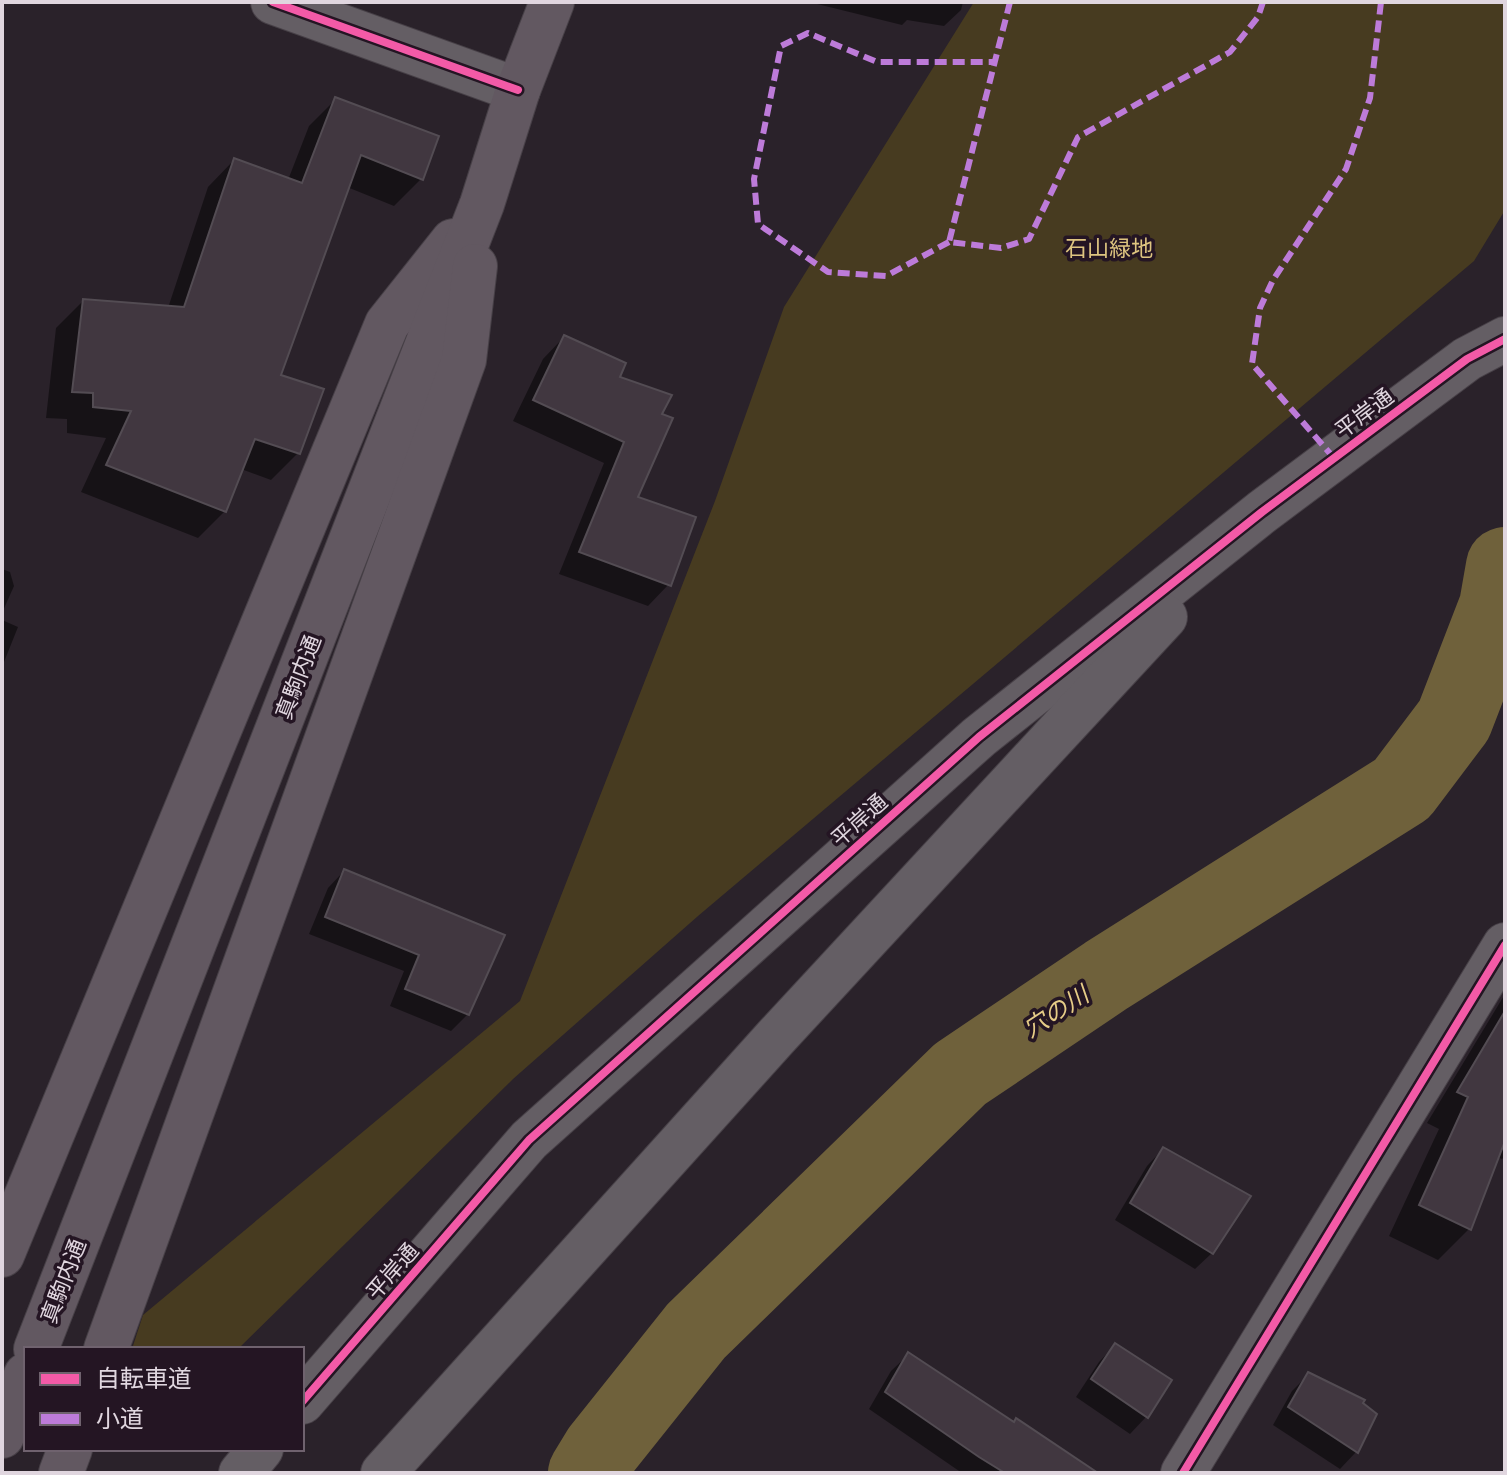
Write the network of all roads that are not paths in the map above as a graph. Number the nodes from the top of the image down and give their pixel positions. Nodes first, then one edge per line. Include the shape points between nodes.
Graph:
1 (273, 2) edge
2 (552, 2) edge
3 (518, 90) junction
4 (482, 204) junction
5 (1505, 339) edge
6 (1262, 512) junction
7 (1505, 945) edge
8 (2, 1255) edge
9 (37, 1347) edge
10 (107, 1347) edge
11 (24, 1380) edge
12 (304, 1400) edge
13 (2, 1436) edge
14 (69, 1451) edge
15 (259, 1451) edge
16 (61, 1473) edge
17 (241, 1473) edge
18 (383, 1473) edge
19 (1183, 1473) edge

1 - 3 street
2 - 3 highway, 真駒内通
3 - 4 highway, 真駒内通
4 - 8 highway via 387,324
4 - 9 highway, 真駒内通
4 - 10 highway via 464,360
5 - 6 street, 平岸通 via 1467,359
6 - 12 street, 平岸通 via 979,737 529,1140
6 - 18 street, 平岸通 via 776,1037
7 - 19 street
11 - 13 highway
14 - 16 highway
15 - 17 street

